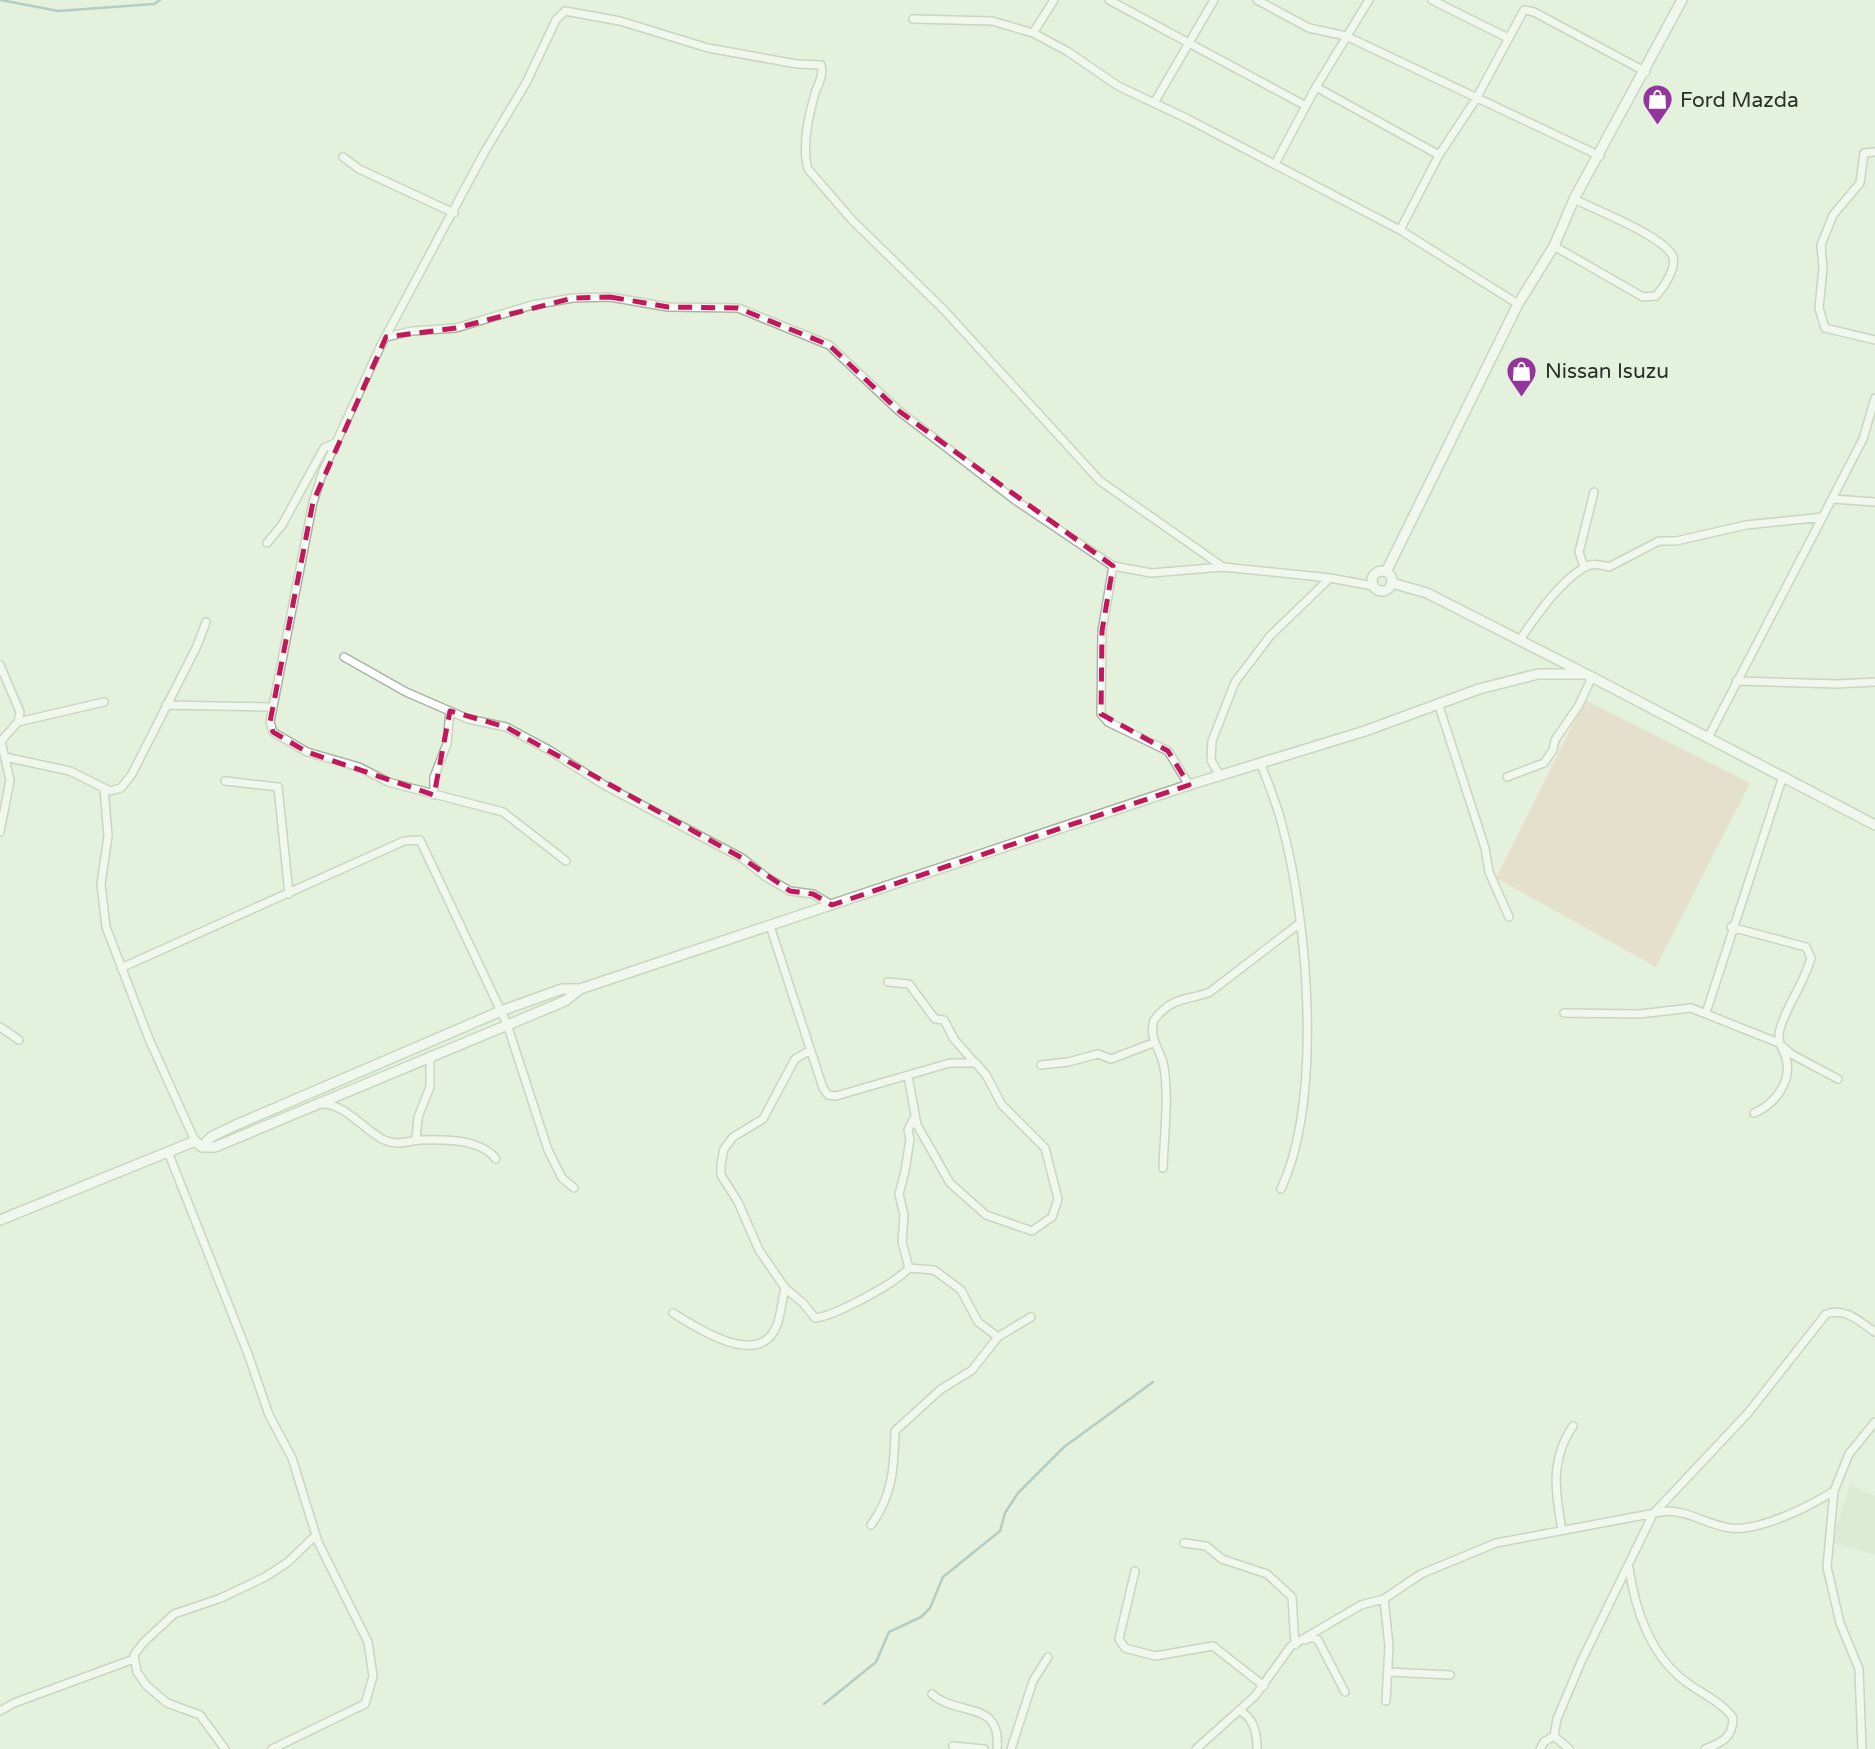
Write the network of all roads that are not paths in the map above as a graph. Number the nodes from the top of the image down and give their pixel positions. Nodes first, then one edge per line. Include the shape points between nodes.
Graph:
1 (1054, 0) edge
2 (1109, 0) edge
3 (1214, 0) edge
4 (1257, 0) edge
5 (1369, 0) edge
6 (1432, 0) edge
7 (1682, 0) edge
8 (913, 19) dead end
9 (1033, 33) junction
10 (1346, 36) junction
11 (1508, 38) junction
12 (1189, 45) junction
13 (1646, 72) junction
14 (1317, 87) junction
15 (1476, 99) junction
16 (1154, 103) junction
17 (1306, 106) junction
18 (1875, 152) edge
19 (1439, 155) junction
20 (1600, 156) junction
21 (342, 157) dead end
22 (1275, 164) junction
23 (1574, 199) junction
24 (454, 213) junction
25 (1400, 230) junction
26 (1553, 246) junction
27 (1518, 303) junction
28 (386, 337) junction
29 (1875, 340) edge
30 (1875, 398) edge
31 (335, 443) junction
32 (1594, 492) dead end
33 (1833, 499) junction
34 (1875, 502) edge
35 (1824, 517) junction
36 (267, 543) dead end
37 (1113, 566) junction
38 (1223, 567) junction
39 (1584, 567) junction
40 (1386, 572) junction
41 (1330, 578) junction
42 (1392, 583) junction
43 (1373, 586) junction
44 (206, 622) dead end
45 (1521, 638) junction
46 (344, 657) dead end
47 (0, 665) edge
48 (1589, 676) junction
49 (1736, 681) junction
50 (1875, 682) edge
51 (104, 702) dead end
52 (166, 705) junction
53 (271, 706) junction
54 (1439, 706) junction
55 (450, 711) junction
56 (18, 722) junction
57 (1709, 736) junction
58 (5, 757) junction
59 (1261, 764) junction
60 (1220, 776) junction
61 (1783, 776) junction
62 (1507, 777) dead end
63 (226, 781) dead end
64 (1189, 785) junction
65 (104, 789) junction
66 (434, 795) junction
67 (1875, 825) edge
68 (0, 832) edge
69 (566, 861) dead end
70 (289, 894) junction
71 (832, 905) junction
72 (1509, 917) dead end
73 (1300, 923) junction
74 (769, 926) junction
75 (1731, 927) junction
76 (121, 968) junction
77 (888, 982) dead end
78 (580, 989) junction
79 (501, 1011) junction
80 (1564, 1013) dead end
81 (1706, 1013) junction
82 (507, 1024) junction
83 (0, 1027) edge
84 (444, 1034) junction
85 (19, 1040) dead end
86 (1153, 1043) junction
87 (1779, 1043) junction
88 (449, 1048) junction
89 (811, 1051) junction
90 (430, 1056) junction
91 (976, 1063) junction
92 (1041, 1065) dead end
93 (908, 1076) junction
94 (1838, 1079) dead end
95 (316, 1104) junction
96 (1754, 1113) dead end
97 (914, 1118) junction
98 (416, 1140) junction
99 (199, 1144) junction
100 (168, 1152) junction
101 (496, 1159) dead end
102 (1163, 1168) dead end
103 (574, 1188) dead end
104 (1281, 1189) dead end
105 (0, 1220) edge
106 (909, 1268) junction
107 (785, 1288) junction
108 (673, 1313) dead end
109 (1031, 1317) dead end
110 (1875, 1332) edge
111 (998, 1337) junction
112 (1875, 1422) edge
113 (1573, 1426) dead end
114 (1834, 1491) junction
115 (1653, 1514) junction
116 (871, 1525) dead end
117 (1562, 1530) junction
118 (316, 1535) junction
119 (1184, 1543) dead end
120 (1629, 1567) junction
121 (1135, 1571) dead end
122 (1384, 1599) junction
123 (1291, 1648) junction
124 (1048, 1657) dead end
125 (134, 1659) junction
126 (1389, 1672) junction
127 (1450, 1675) dead end
128 (1264, 1686) junction
129 (1345, 1692) dead end
130 (932, 1694) dead end
131 (1386, 1701) dead end
132 (1240, 1710) junction
133 (0, 1711) edge
134 (1554, 1736) junction
135 (953, 1746) dead end
136 (225, 1749) edge
137 (272, 1749) edge
138 (984, 1749) edge
139 (998, 1749) edge
140 (1011, 1749) edge
141 (1196, 1749) edge
142 (1257, 1749) edge
143 (1540, 1749) edge
144 (1569, 1749) edge
145 (1705, 1749) edge
146 (1862, 1749) edge

1 - 9 street
2 - 12 street
3 - 12 street
4 - 10 street via 1309,28
5 - 10 street
6 - 11 street
7 - 13 street
8 - 9 street via 992,21
9 - 16 street
10 - 14 street
10 - 15 street
11 - 13 street via 1528,9
11 - 15 street
12 - 16 street
12 - 17 street
13 - 20 street
14 - 17 street
14 - 19 street
15 - 19 street
15 - 20 street
16 - 22 street
17 - 22 street
18 - 29 street via 1864,153 1860,183 1833,215 1824,234 1819,308 1825,328
19 - 25 street
20 - 23 street
21 - 24 street
22 - 25 street
23 - 26 street
23 - 26 street via 1659,242 1672,254 1674,264 1666,282 1656,296 1643,297
24 - 28 street
24 - 38 street via 556,20 565,11 631,24 708,48 821,65 823,75 810,112 808,169 1100,481
25 - 27 street
26 - 27 street
27 - 40 street
28 - 31 street
28 - 37 street via 456,328 573,298 738,308 829,345 899,411 1015,500
30 - 33 street via 1863,439
31 - 36 street via 324,448 282,525
31 - 53 street via 313,502
32 - 39 street via 1579,552
33 - 34 street
33 - 35 street
35 - 39 street via 1659,541 1609,567
35 - 49 street
37 - 38 street via 1151,573
37 - 64 street via 1102,631 1101,714 1108,722 1168,751
38 - 41 street
39 - 45 street via 1548,601
40 - 42 street
40 - 43 street via 1374,574
41 - 43 street
41 - 60 street via 1270,636 1236,682 1212,741 1212,760
42 - 43 street via 1383,592
42 - 45 street via 1427,593
44 - 52 street
45 - 48 street
46 - 55 street
47 - 56 street via 20,708
48 - 54 street via 1538,674 1479,689
48 - 57 street
48 - 62 street via 1580,705 1544,763
49 - 50 street
49 - 57 street
51 - 56 street
52 - 53 street
52 - 65 street via 132,774 121,788
53 - 66 street via 272,732 301,749
54 - 59 street
54 - 72 street via 1489,872
55 - 66 street via 447,744 433,778
55 - 71 street via 506,727 614,791 742,858 790,891 813,894
56 - 58 street via 1,741
57 - 61 street
58 - 65 street via 70,771
58 - 68 street via 10,780
59 - 60 street
59 - 73 street via 1282,824
60 - 64 street
61 - 67 street
61 - 75 street
63 - 70 street via 278,787
64 - 71 street
65 - 76 street via 108,835 102,863 103,908
66 - 69 street via 503,812
70 - 76 street
70 - 79 street via 404,841 420,840
71 - 74 street
73 - 86 street via 1210,992 1182,996 1157,1015 1152,1025
73 - 104 street via 1304,1086 1295,1154
74 - 78 street
74 - 89 street
75 - 81 street
75 - 87 street via 1805,947 1811,958 1804,983 1780,1029
76 - 99 street
77 - 91 street via 909,984
78 - 79 street via 562,989
78 - 82 street via 565,1001
79 - 82 street
79 - 84 street
80 - 81 street via 1639,1014 1691,1008
81 - 87 street
82 - 88 street
82 - 103 street via 548,1150 562,1178
83 - 85 street
84 - 88 street
84 - 99 street
86 - 92 street via 1111,1059 1098,1054
86 - 102 street via 1162,1057 1166,1079
87 - 94 street
87 - 96 street via 1786,1057 1779,1095
88 - 90 street
89 - 93 street via 828,1095
89 - 107 street via 795,1059 763,1119 733,1137 721,1164 721,1175 758,1250
90 - 95 street
90 - 98 street via 430,1087 416,1124
91 - 93 street via 950,1063
91 - 97 street via 1002,1105 1045,1148 1058,1199 1052,1217 1032,1231 986,1215 945,1176
93 - 97 street
95 - 98 street via 343,1109 357,1124 387,1142 409,1144
95 - 99 street via 215,1147
97 - 106 street via 899,1188 902,1242
98 - 101 street via 484,1147
99 - 100 street
100 - 105 street
100 - 118 street via 269,1415 292,1458
106 - 107 street via 821,1318 809,1314
106 - 111 street via 934,1270 961,1290 978,1322
107 - 108 street via 776,1328 764,1341 749,1345 724,1343
109 - 111 street
110 - 115 street via 1847,1313 1826,1314 1748,1413
111 - 116 street via 972,1370 940,1390 895,1431 890,1488
112 - 114 street via 1849,1454
113 - 117 street via 1563,1443 1554,1481
114 - 115 street via 1785,1515 1743,1528 1680,1511
114 - 146 street via 1827,1567 1840,1623 1859,1669
115 - 117 street
115 - 120 street
117 - 122 street via 1496,1543 1421,1574
118 - 125 street via 265,1577 174,1614 142,1643
118 - 137 street via 368,1642 371,1692 361,1707
119 - 123 street via 1206,1546 1222,1559 1267,1574 1287,1591 1292,1597
120 - 134 street via 1581,1662
120 - 145 street via 1644,1626 1662,1657 1675,1674 1725,1707 1733,1718 1728,1737
121 - 128 street via 1119,1639 1125,1648 1155,1656 1213,1646
122 - 123 street via 1361,1605
122 - 126 street
123 - 128 street
123 - 129 street via 1308,1638 1318,1640
124 - 140 street via 1033,1681
125 - 133 street
125 - 136 street via 146,1685 167,1703 200,1715
126 - 127 street
126 - 131 street
128 - 132 street
130 - 139 street via 988,1718 998,1732
132 - 141 street
132 - 142 street via 1248,1715 1256,1732
134 - 143 street
134 - 144 street
135 - 138 street

